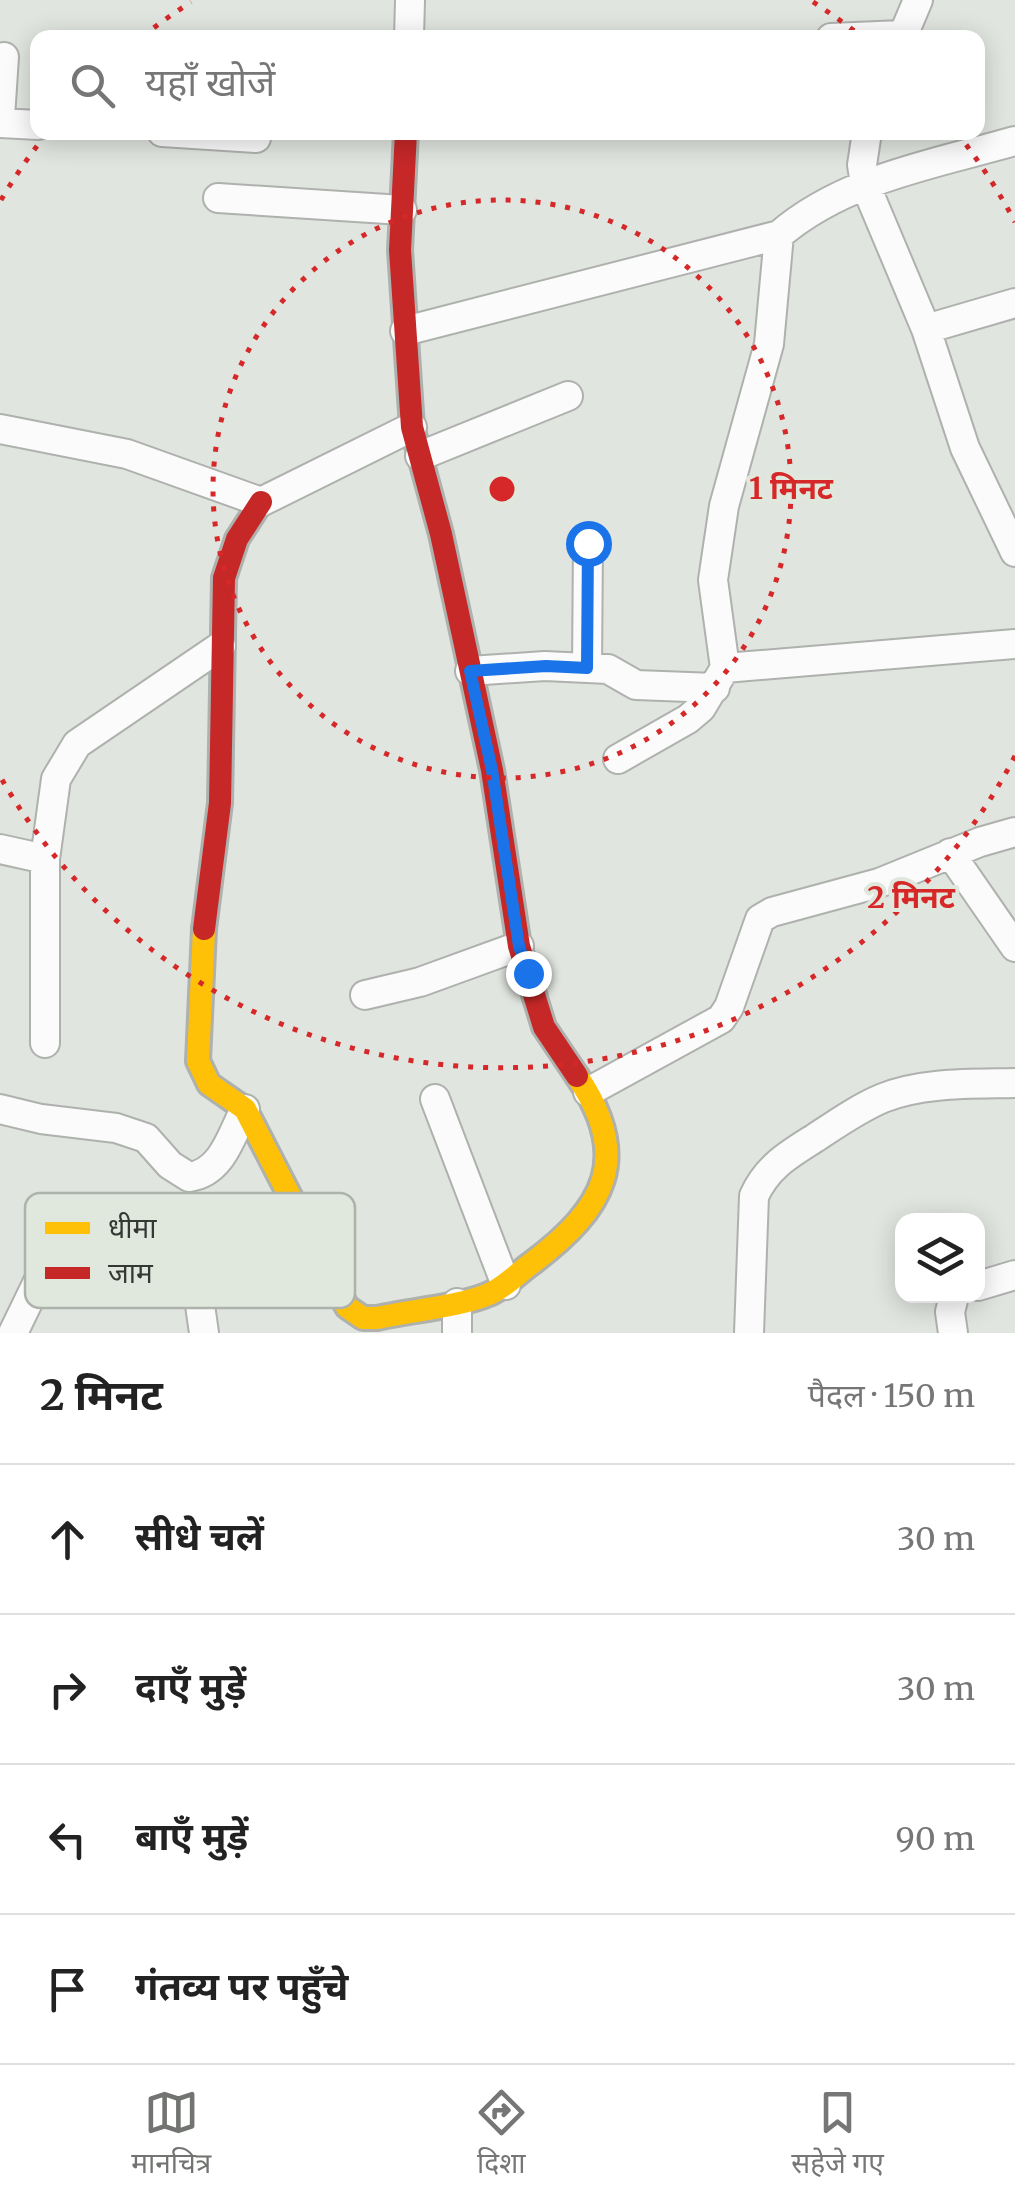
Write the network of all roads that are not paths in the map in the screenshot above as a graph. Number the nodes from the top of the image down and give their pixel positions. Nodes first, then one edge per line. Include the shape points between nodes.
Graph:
1 (410, 0) edge
2 (918, 0) edge
3 (410, 30) edge
4 (905, 30) edge
5 (4, 57) dead end
6 (0, 120) edge
7 (30, 124) edge
8 (406, 140) edge
9 (866, 140) edge
10 (1015, 141) edge
11 (866, 184) junction
12 (218, 198) dead end
13 (402, 210) junction
14 (779, 235) junction
15 (1015, 302) edge
16 (926, 329) junction
17 (406, 331) junction
18 (568, 396) dead end
19 (412, 426) junction
20 (0, 429) edge
21 (420, 456) junction
22 (261, 502) junction
23 (588, 543) dead end
24 (1015, 552) edge
25 (1015, 644) edge
26 (221, 646) junction
27 (587, 668) junction
28 (470, 671) junction
29 (720, 678) junction
30 (618, 759) dead end
31 (1015, 832) edge
32 (0, 850) edge
33 (950, 853) junction
34 (45, 858) junction
35 (519, 946) junction
36 (1015, 947) edge
37 (366, 995) dead end
38 (45, 1043) dead end
39 (1015, 1083) edge
40 (588, 1092) junction
41 (436, 1100) dead end
42 (0, 1109) edge
43 (245, 1109) junction
44 (289, 1193) edge
45 (1015, 1276) edge
46 (985, 1284) edge
47 (506, 1285) junction
48 (456, 1303) junction
49 (952, 1303) edge
50 (26, 1308) edge
51 (200, 1308) edge
52 (359, 1325) edge
53 (13, 1333) edge
54 (204, 1333) edge
55 (457, 1333) edge
56 (749, 1333) edge
57 (953, 1333) edge

1 - 3 street
2 - 4 street
5 - 6 street
6 - 7 street
8 - 13 street
9 - 11 street
10 - 11 street
11 - 14 street via 818,206
11 - 16 street
12 - 13 street
13 - 17 street
14 - 17 street
14 - 29 street via 769,344 724,506 713,580
15 - 16 street
16 - 24 street via 965,448
17 - 19 street
18 - 21 street
19 - 21 street
19 - 22 street
20 - 22 street via 127,454
21 - 28 street
22 - 26 street via 237,539 224,578
23 - 27 street
25 - 29 street
26 - 34 street via 77,744 56,779
26 - 43 street via 220,803 204,917 198,1061 210,1084
27 - 28 street
27 - 29 street via 636,685
28 - 35 street
29 - 30 street via 702,708
31 - 33 street
32 - 34 street
33 - 36 street
33 - 40 street via 879,883 760,919 721,1019
34 - 38 street
35 - 37 street
35 - 40 street via 544,1027
39 - 56 street via 944,1085 884,1098 780,1160 754,1196
40 - 47 street via 608,1140 608,1168 597,1196 558,1242
41 - 47 street
42 - 43 street via 146,1138 189,1177 218,1162
43 - 44 street
45 - 46 street
47 - 48 street
48 - 52 street
48 - 55 street
49 - 57 street
50 - 53 street
51 - 54 street

